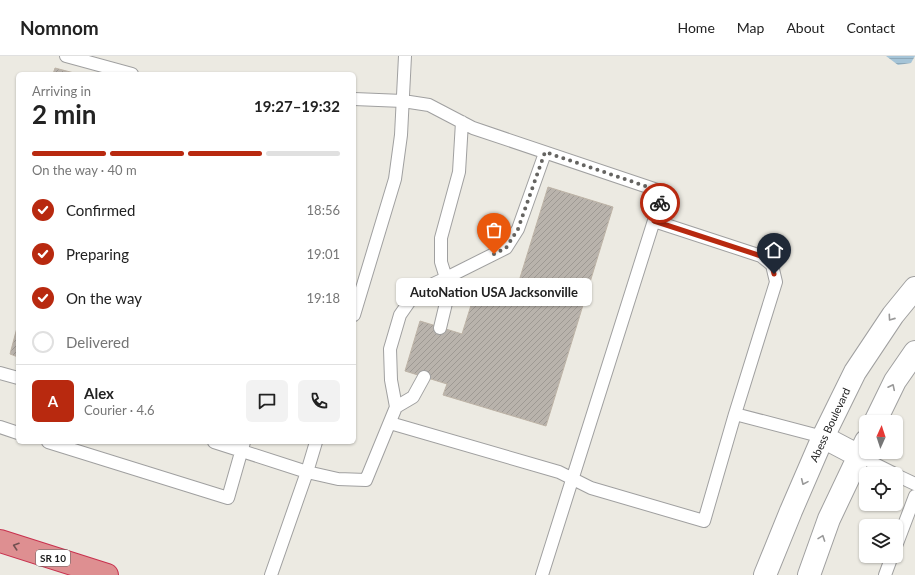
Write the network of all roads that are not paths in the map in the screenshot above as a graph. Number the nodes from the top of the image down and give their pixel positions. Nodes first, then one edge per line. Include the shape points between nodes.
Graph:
1 (66, 56) edge
2 (405, 56) edge
3 (125, 72) edge
4 (356, 99) edge
5 (403, 101) junction
6 (462, 122) junction
7 (545, 152) junction
8 (654, 221) junction
9 (446, 278) junction
10 (915, 288) edge
11 (356, 308) edge
12 (440, 328) dead end
13 (915, 352) edge
14 (0, 372) edge
15 (16, 377) edge
16 (424, 377) dead end
17 (396, 407) junction
18 (735, 414) junction
19 (878, 415) edge
20 (390, 423) junction
21 (0, 427) edge
22 (16, 432) edge
23 (823, 437) junction
24 (54, 444) edge
25 (228, 444) edge
26 (315, 444) edge
27 (242, 446) edge
28 (859, 447) edge
29 (859, 454) edge
30 (876, 459) edge
31 (886, 467) edge
32 (307, 472) junction
33 (903, 478) edge
34 (574, 479) junction
35 (915, 484) edge
36 (915, 496) edge
37 (903, 528) edge
38 (0, 541) edge
39 (889, 563) edge
40 (107, 575) edge
41 (271, 575) edge
42 (542, 575) edge
43 (766, 575) edge
44 (809, 575) edge
45 (885, 575) edge

1 - 3 lane
2 - 5 lane
4 - 5 lane
5 - 6 lane via 429,106
5 - 11 lane via 395,180
6 - 7 lane
6 - 9 lane via 459,172 441,238 441,262
7 - 8 lane via 663,192
7 - 9 lane via 518,229 506,248
8 - 18 lane via 761,256 772,265 776,282
8 - 34 lane
9 - 12 lane via 446,303
9 - 17 lane via 416,292 400,315 390,349 391,380
10 -> 23 street, Abess Boulevard via 893,315 855,372
19 -> 13 street via 895,380
14 - 15 lane
16 - 17 lane via 413,397
17 - 20 lane
18 - 23 lane
18 - 34 lane via 704,521 591,488
20 - 32 lane via 366,480 338,479
20 - 34 lane via 559,472
21 - 22 lane
23 - 28 street
23 -> 43 street, Abess Boulevard
24 - 27 lane via 228,498
25 - 27 lane
26 - 32 lane
27 - 32 lane
44 -> 29 street via 829,519
30 - 31 lane
32 - 41 lane
33 - 35 lane
34 - 42 lane
36 - 37 lane
40 -> 38 highway, SR 10
39 - 45 lane

